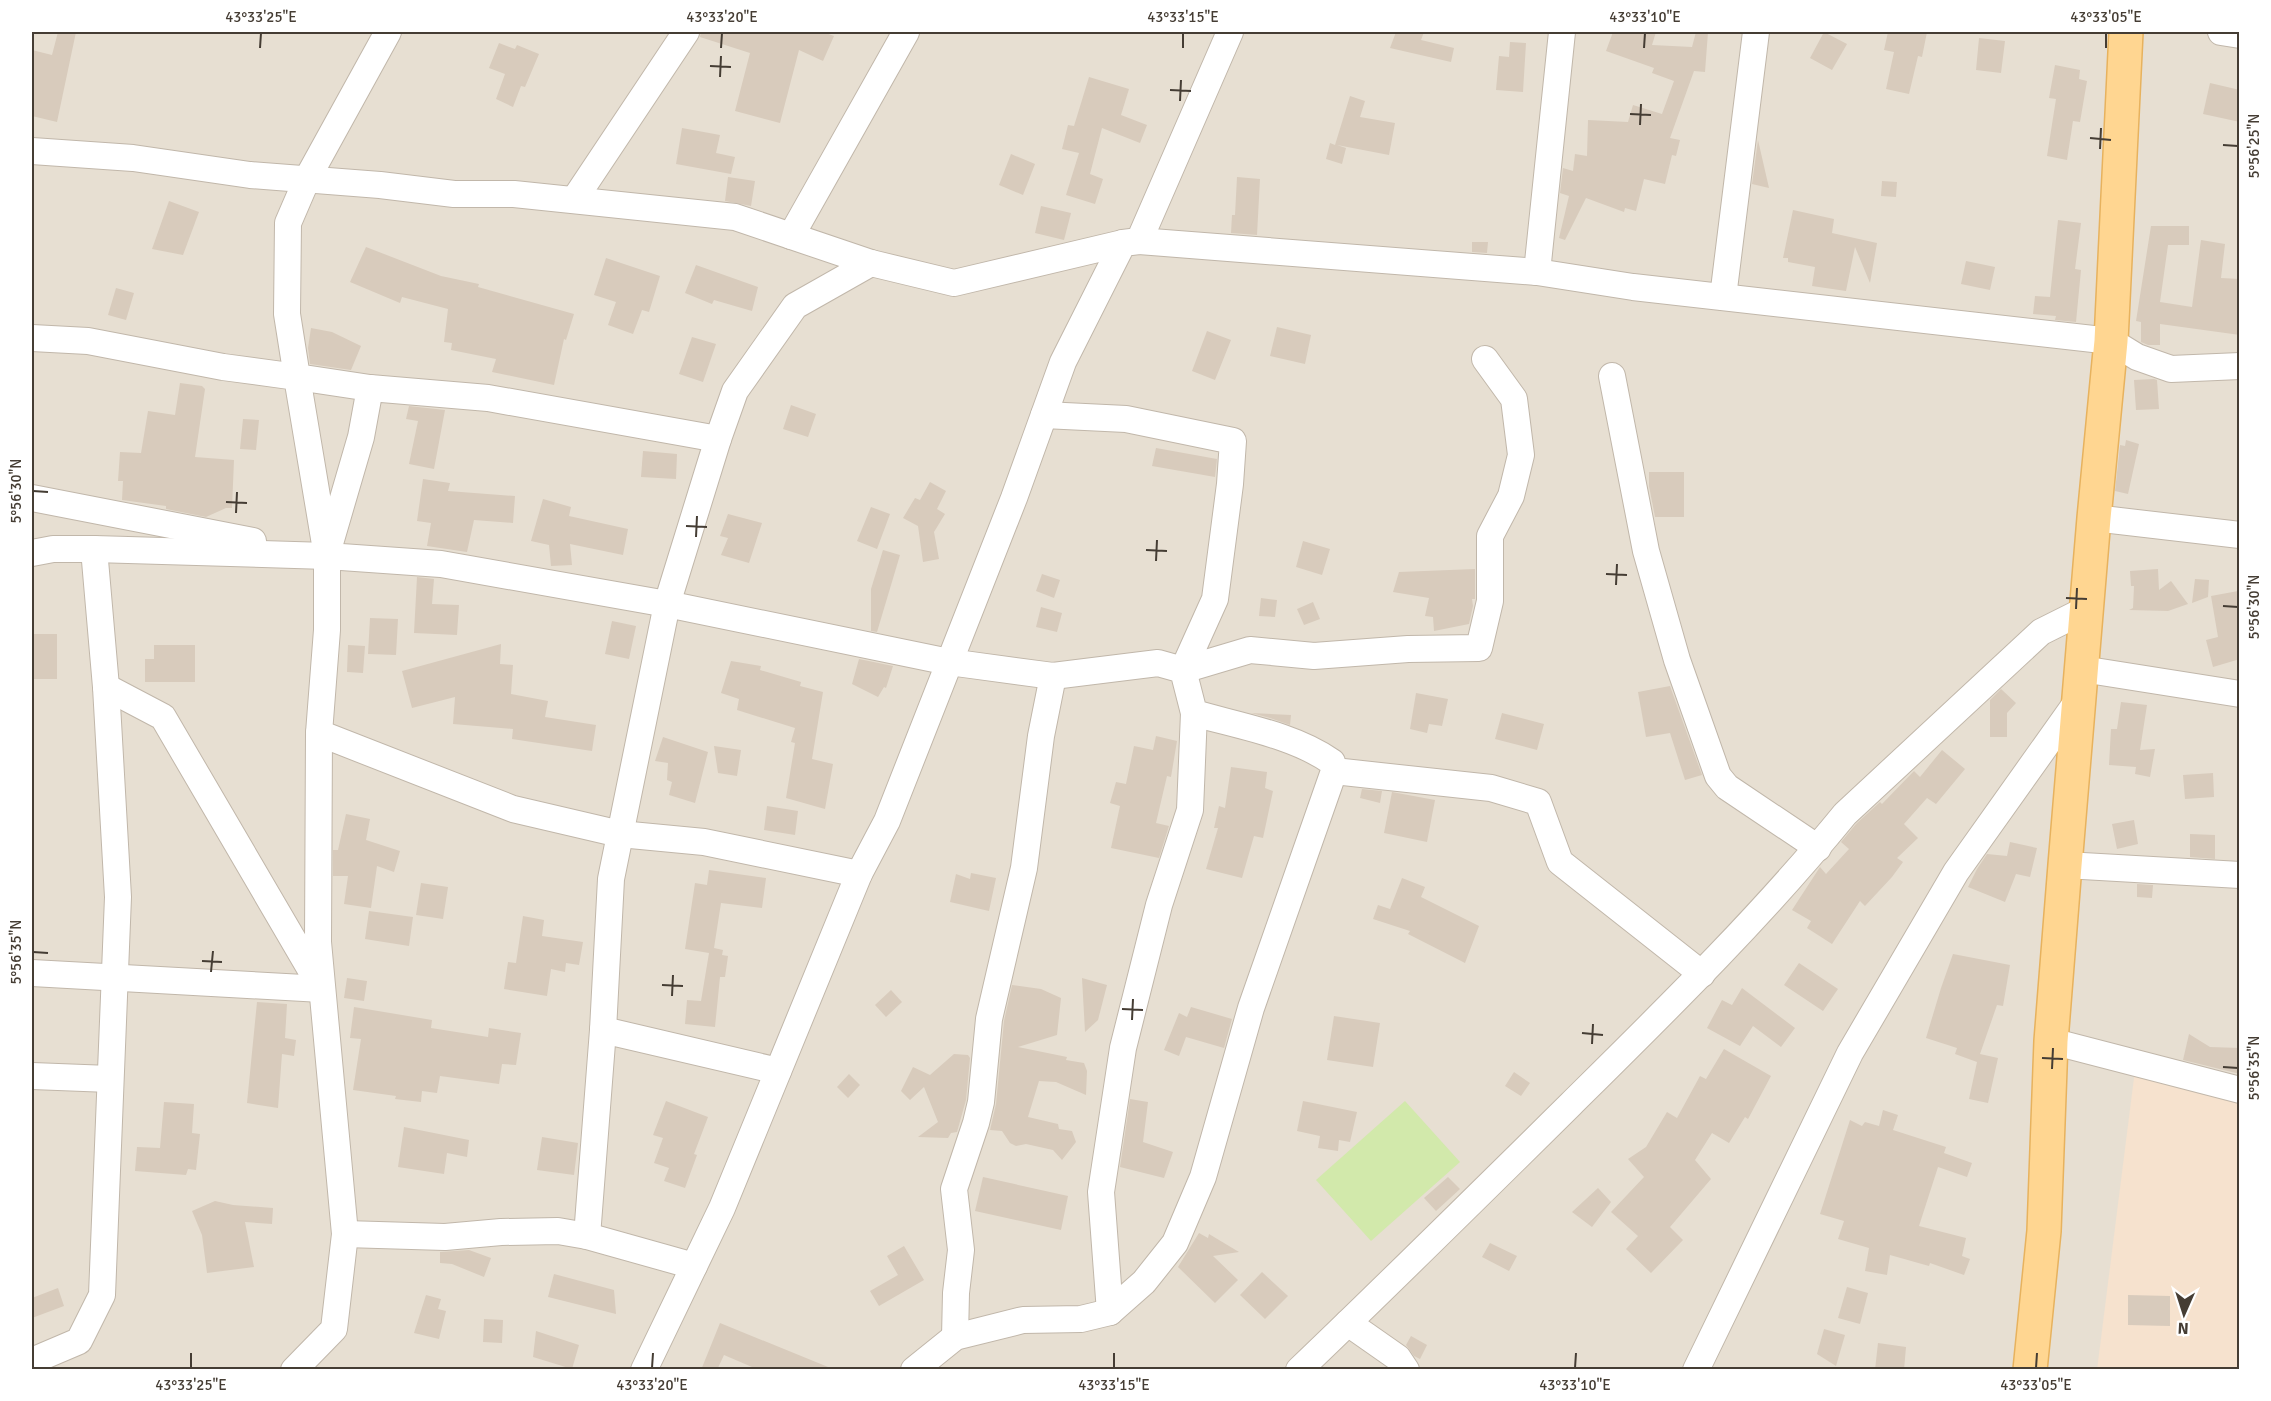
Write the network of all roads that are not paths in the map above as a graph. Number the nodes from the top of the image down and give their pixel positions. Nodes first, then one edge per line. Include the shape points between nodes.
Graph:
1 (388, 32) edge
2 (686, 32) edge
3 (906, 32) edge
4 (1230, 32) edge
5 (1562, 32) edge
6 (1756, 32) edge
7 (2126, 32) edge
8 (2221, 32) edge
9 (2240, 35) edge
10 (32, 151) edge
11 (307, 179) junction
12 (574, 200) junction
13 (791, 236) junction
14 (1131, 242) junction
15 (871, 263) junction
16 (1537, 272) junction
17 (1723, 297) junction
18 (32, 338) edge
19 (2111, 341) junction
20 (1485, 359) dead end
21 (2240, 366) edge
22 (1612, 375) dead end
23 (297, 377) junction
24 (370, 388) junction
25 (1044, 415) junction
26 (718, 439) junction
27 (32, 498) edge
28 (2094, 518) junction
29 (2240, 535) edge
30 (94, 549) junction
31 (32, 553) edge
32 (327, 556) junction
33 (667, 604) junction
34 (2087, 609) junction
35 (949, 662) junction
36 (1183, 670) junction
37 (1053, 676) junction
38 (2080, 684) junction
39 (106, 687) junction
40 (2240, 694) edge
41 (1194, 713) junction
42 (320, 733) junction
43 (1334, 771) junction
44 (620, 834) junction
45 (1818, 848) junction
46 (2065, 865) junction
47 (859, 874) junction
48 (2240, 875) edge
49 (32, 973) edge
50 (1702, 975) junction
51 (114, 978) junction
52 (322, 989) junction
53 (603, 1030) junction
54 (2051, 1041) junction
55 (778, 1071) junction
56 (32, 1076) edge
57 (110, 1079) junction
58 (2240, 1090) edge
59 (345, 1234) junction
60 (587, 1236) junction
61 (694, 1266) junction
62 (1110, 1312) junction
63 (1348, 1323) junction
64 (955, 1337) junction
65 (32, 1361) edge
66 (294, 1370) edge
67 (644, 1370) edge
68 (914, 1370) edge
69 (1299, 1370) edge
70 (1406, 1370) edge
71 (1696, 1370) edge
72 (2030, 1370) edge

1 - 11 street
2 - 12 street
3 - 13 street
4 - 14 street
5 - 16 street
6 - 17 street
7 - 19 main road
8 - 9 street
10 - 11 street via 133,158
11 - 12 street via 454,194
11 - 23 street via 288,223 287,314
12 - 13 street via 735,217
13 - 15 street
14 - 15 street via 954,283
14 - 16 street
14 - 25 street via 1063,362
15 - 26 street via 795,306 735,391
16 - 17 street
17 - 19 street
18 - 23 street via 87,341
19 - 21 street via 2138,357 2171,369
19 - 28 main road
20 - 36 street via 1514,399 1521,455 1511,496 1490,536 1490,601 1479,648 1314,656 1250,650
22 - 45 street via 1646,551 1677,660 1718,776 1727,787
23 - 24 street
23 - 32 street
24 - 26 street via 488,398
24 - 32 street via 361,437
25 - 35 street
25 - 36 street via 1126,419 1233,441 1215,599
26 - 33 street
27 - 32 street
28 - 29 street
28 - 34 main road
30 - 31 street
30 - 32 street
30 - 39 street
32 - 33 street via 441,564
32 - 42 street
33 - 35 street
33 - 44 street
34 - 38 main road
34 - 45 street via 2041,632 1845,814
35 - 37 street
35 - 47 street via 887,821
36 - 37 street via 1158,663
36 - 41 street
37 - 64 street via 1024,868 989,1019 981,1102 954,1190 962,1250
38 - 40 street
38 - 46 main road
38 - 71 street via 1956,872 1850,1053
39 - 51 street via 118,897
39 - 52 street via 163,717
41 - 43 street via 1301,744 1332,762
41 - 62 street via 1190,810 1159,904 1123,1048 1101,1192
42 - 44 street via 513,809
42 - 52 street via 318,942
43 - 50 street via 1491,788 1538,802 1560,862
43 - 62 street via 1251,1008 1203,1177 1175,1242 1144,1282
44 - 47 street via 704,842
44 - 53 street via 612,879
45 - 50 street
46 - 48 street
46 - 54 main road
47 - 55 street
49 - 51 street
50 - 63 street
51 - 52 street
51 - 57 street
52 - 59 street
53 - 55 street
53 - 60 street
54 - 58 street
54 - 72 main road via 2044,1231
55 - 61 street
56 - 57 street
57 - 65 street via 102,1295 79,1341
59 - 60 street via 445,1237 558,1231
59 - 66 street via 334,1329
60 - 61 street
61 - 67 street
62 - 64 street via 1081,1318 1023,1320
63 - 69 street
63 - 70 street via 1398,1358
64 - 68 street

